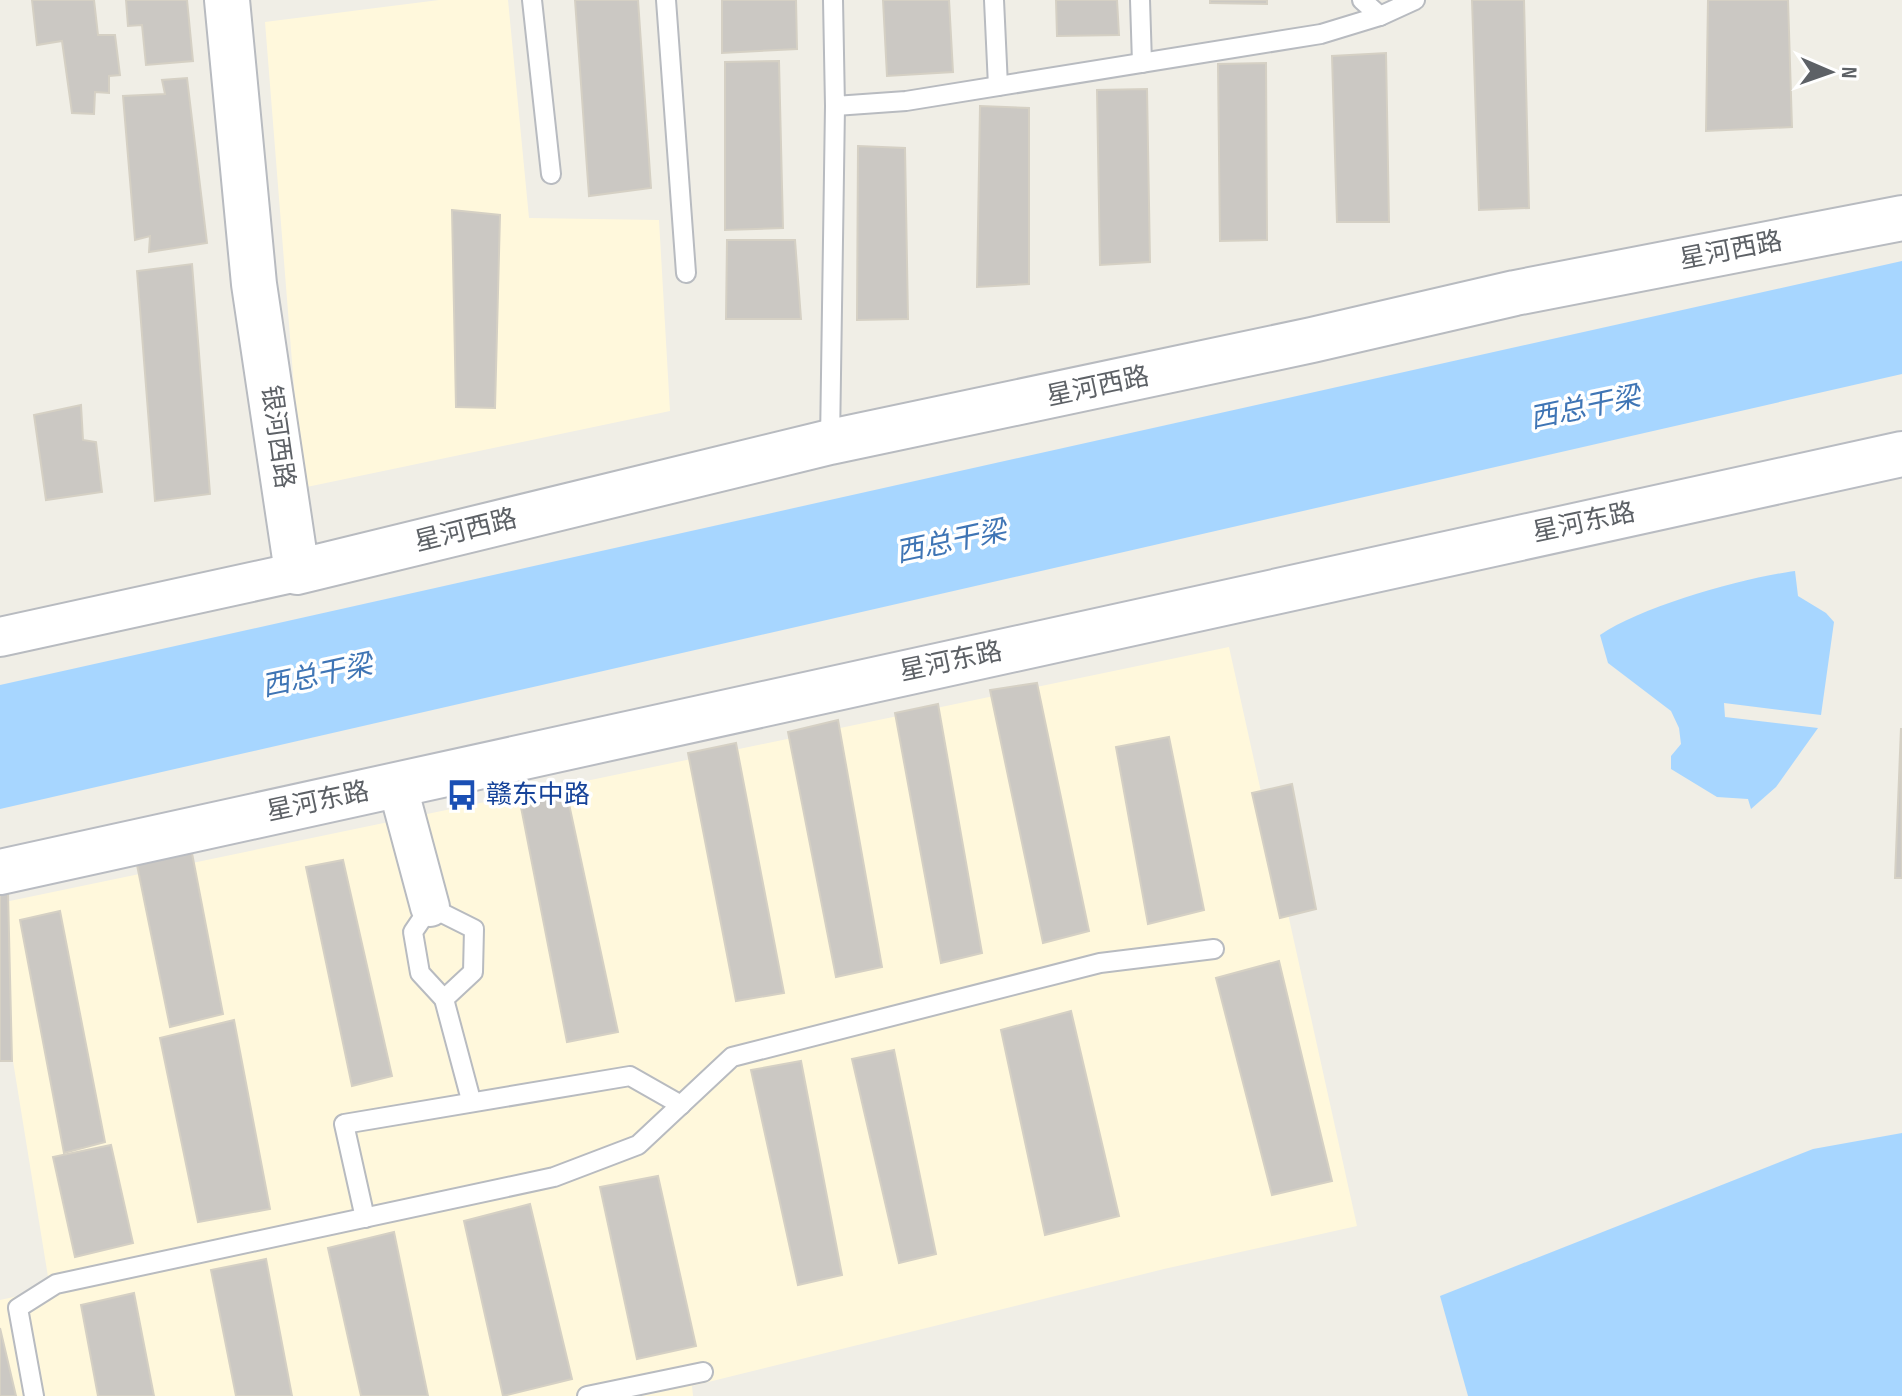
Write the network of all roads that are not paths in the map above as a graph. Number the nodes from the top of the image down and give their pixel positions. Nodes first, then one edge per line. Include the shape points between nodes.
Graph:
1 (532, 0) edge
2 (666, 0) edge
3 (833, 0) edge
4 (994, 0) edge
5 (1140, 0) edge
6 (1362, 0) edge
7 (1415, 0) edge
8 (235, 1) edge
9 (1380, 16) junction
10 (1142, 63) junction
11 (998, 86) junction
12 (835, 106) junction
13 (551, 174) dead end
14 (1902, 218) edge
15 (686, 273) dead end
16 (830, 442) junction
17 (1902, 454) edge
18 (297, 572) junction
19 (0, 637) edge
20 (397, 784) junction
21 (0, 872) edge
22 (430, 907) junction
23 (1214, 949) dead end
24 (444, 999) junction
25 (471, 1100) junction
26 (681, 1105) junction
27 (365, 1218) junction
28 (703, 1372) dead end
29 (34, 1396) edge
30 (587, 1396) edge

1 - 13 lane
2 - 15 lane
3 - 12 lane
4 - 11 lane
5 - 10 lane
6 - 9 lane
7 - 9 lane
8 - 18 street, 银河西路 via 254,284
9 - 10 lane via 1321,34
10 - 11 lane
11 - 12 lane
12 - 16 lane
14 - 16 street, 星河西路 via 1515,293
16 - 18 street, 星河西路
17 - 20 street, 星河东路
18 - 19 street
20 - 21 street, 星河东路
20 - 22 street
22 - 24 lane via 413,932 420,973
22 - 24 lane via 474,929 473,972
23 - 26 lane via 1100,963 732,1057
24 - 25 lane
25 - 26 lane via 630,1076
25 - 27 lane via 344,1124
26 - 27 lane via 638,1145 554,1177
27 - 29 lane via 56,1284 18,1308
28 - 30 lane

